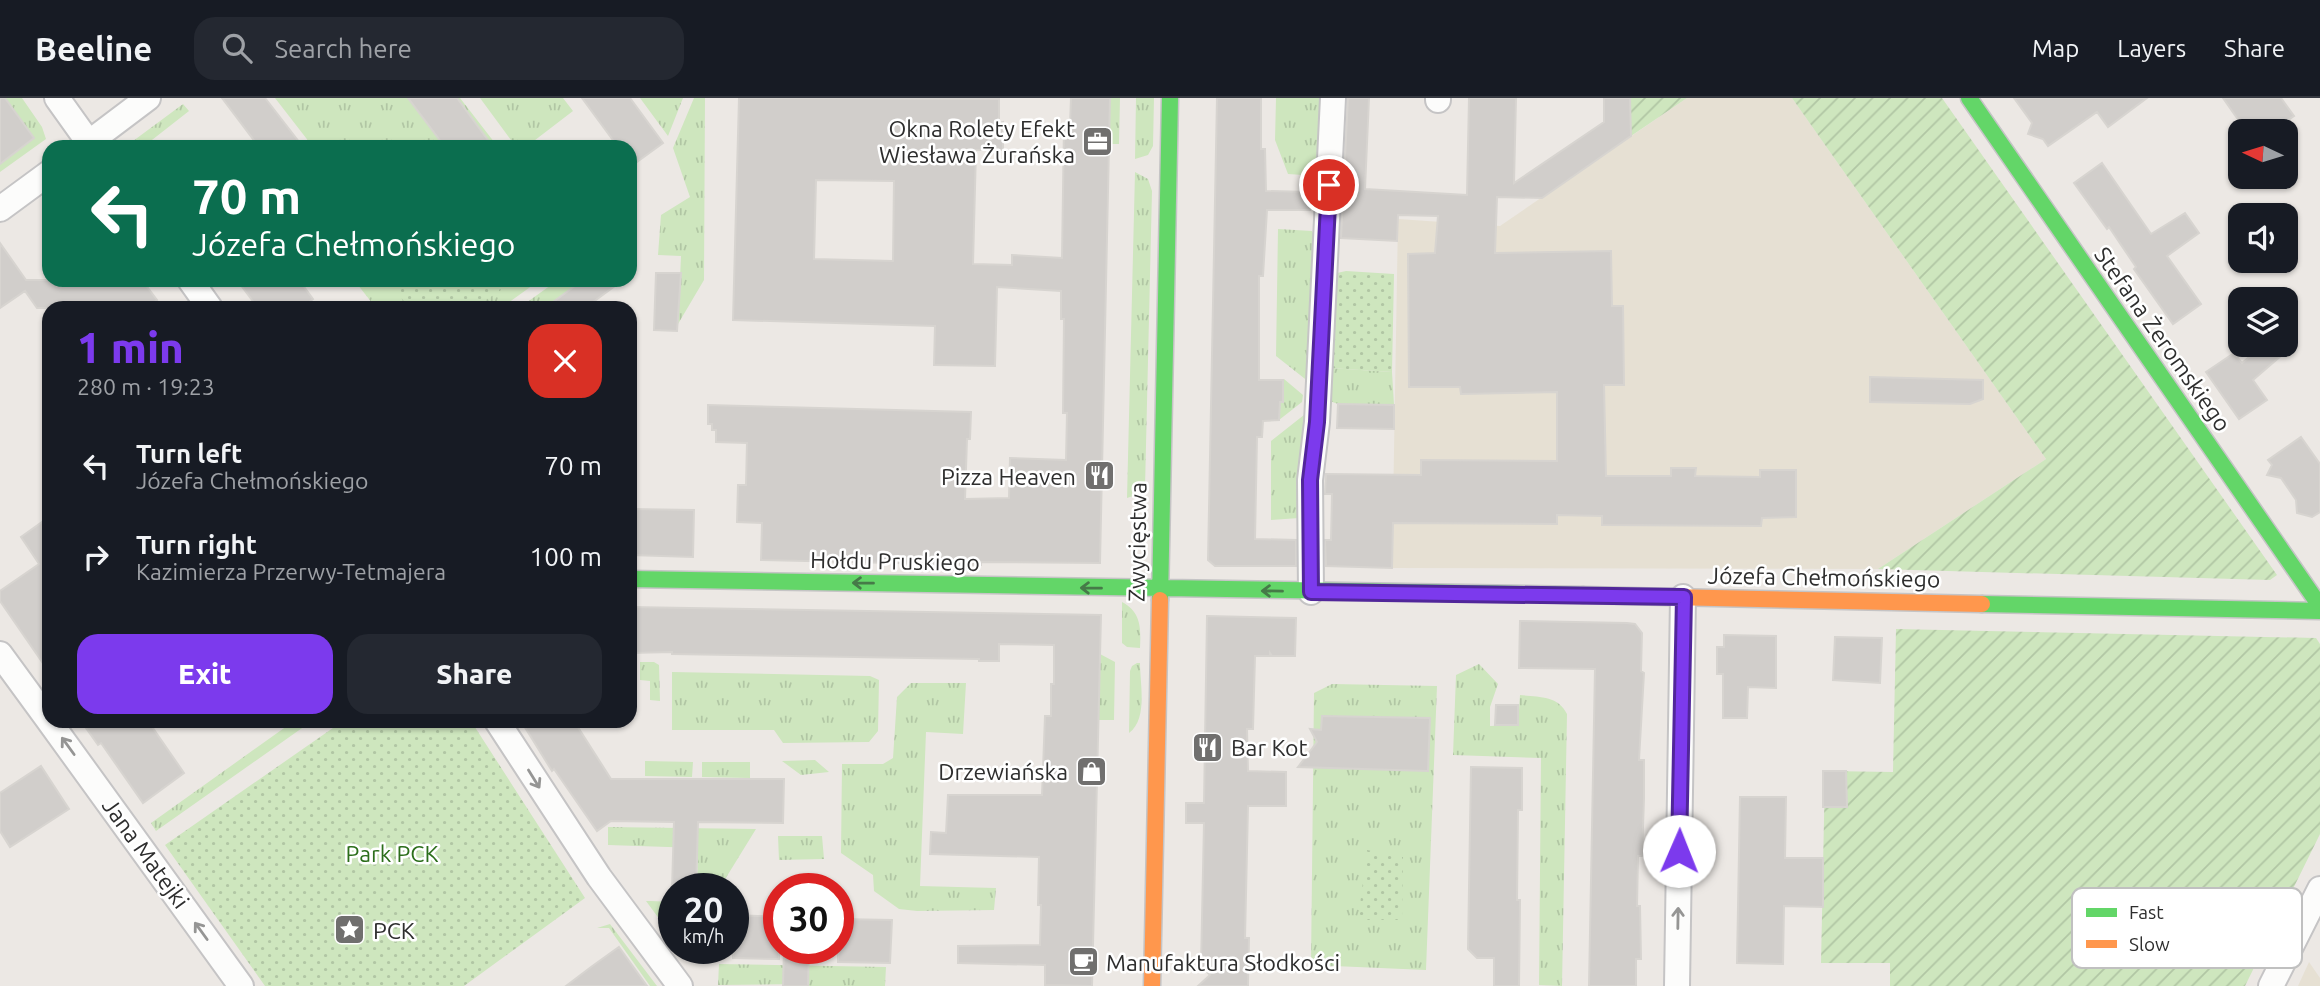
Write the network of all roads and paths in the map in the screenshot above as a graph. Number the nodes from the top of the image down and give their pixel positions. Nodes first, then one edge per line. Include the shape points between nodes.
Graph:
1 (57, 98) edge
2 (148, 98) edge
3 (1170, 98) edge
4 (1333, 98) edge
5 (1969, 98) edge
6 (85, 140) edge
7 (94, 140) edge
8 (42, 178) edge
9 (0, 209) edge
10 (637, 579) edge
11 (1159, 589) junction
12 (1311, 592) junction
13 (1684, 597) junction
14 (2320, 608) edge
15 (0, 654) edge
16 (42, 711) edge
17 (54, 728) edge
18 (502, 728) edge
19 (2320, 889) edge
20 (2302, 925) edge
21 (2280, 968) edge
22 (241, 986) edge
23 (680, 986) edge
24 (1152, 986) edge
25 (1677, 986) edge
26 (2271, 986) edge

1 - 6 street
2 - 7 street
3 - 11 street, Zwycięstwa
4 - 12 street via 1317,422 1310,480
5 - 14 street, Stefana Żeromskiego
8 - 9 street
11 -> 10 street, Hołdu Pruskiego
12 -> 11 street, Józefa Chełmońskiego
11 - 24 street, Zwycięstwa
12 - 13 street, Józefa Chełmońskiego
13 - 14 street, Józefa Chełmońskiego
25 -> 13 street
15 - 16 street, Jana Matejki
22 -> 17 street, Jana Matejki
18 -> 23 street via 599,877
19 - 20 street
21 - 26 street

